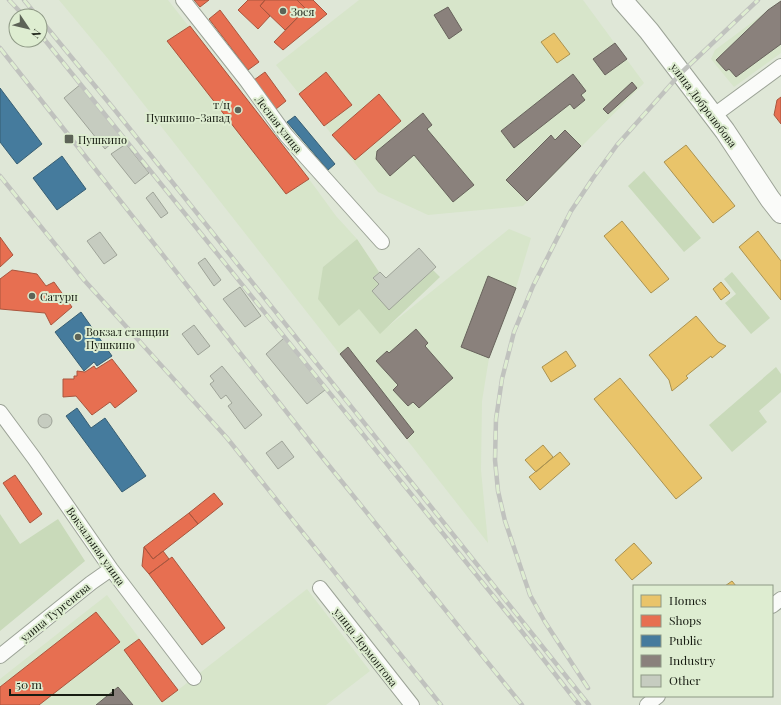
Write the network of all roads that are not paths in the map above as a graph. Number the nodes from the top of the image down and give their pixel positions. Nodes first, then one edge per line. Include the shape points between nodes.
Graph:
1 (183, 0) edge
2 (622, 0) edge
3 (781, 66) edge
4 (712, 116) junction
5 (781, 213) edge
6 (382, 242) dead end
7 (0, 412) edge
8 (111, 569) junction
9 (320, 588) dead end
10 (781, 599) edge
11 (773, 605) edge
12 (0, 656) edge
13 (194, 678) dead end
14 (657, 697) edge
15 (412, 705) edge
16 (647, 705) edge

1 - 6 street, Лесная улица via 286,135
2 - 4 street, улица Добролюбова
3 - 4 street
4 - 5 street, улица Добролюбова
7 - 8 street, Вокзальная улица
8 - 12 street, улица Тургенева
8 - 13 street, Вокзальная улица
9 - 15 street, улица Лермонтова
10 - 11 street
14 - 16 street

